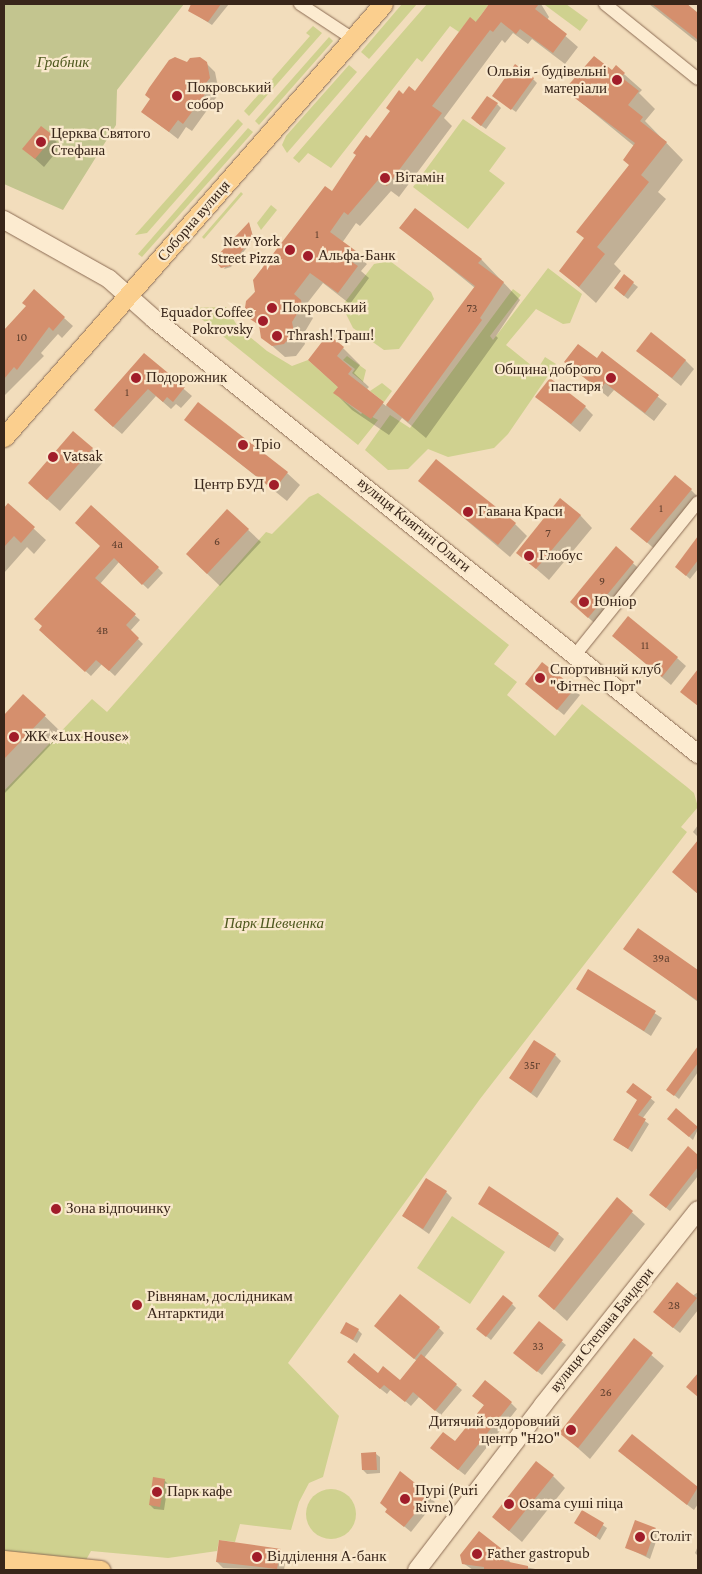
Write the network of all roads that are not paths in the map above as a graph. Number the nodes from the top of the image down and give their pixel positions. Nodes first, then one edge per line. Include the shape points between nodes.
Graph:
1 (300, 4) edge
2 (384, 4) edge
3 (605, 4) edge
4 (353, 39) junction
5 (698, 78) edge
6 (4, 220) edge
7 (129, 296) junction
8 (4, 437) edge
9 (698, 502) edge
10 (575, 655) junction
11 (698, 754) edge
12 (698, 1210) edge
13 (4, 1560) edge
14 (100, 1570) edge
15 (417, 1570) edge

1 - 4 street
2 - 4 main road, Соборна вулиця
3 - 5 street
4 - 7 main road, Соборна вулиця
6 - 7 street, вулиця Княгині Ольги via 109,279
7 - 8 main road, Соборна вулиця
7 - 10 street, вулиця Княгині Ольги
9 - 10 street
10 - 11 street, вулиця Княгині Ольги
12 - 15 street, вулиця Степана Бандери via 543,1404
13 - 14 main road

